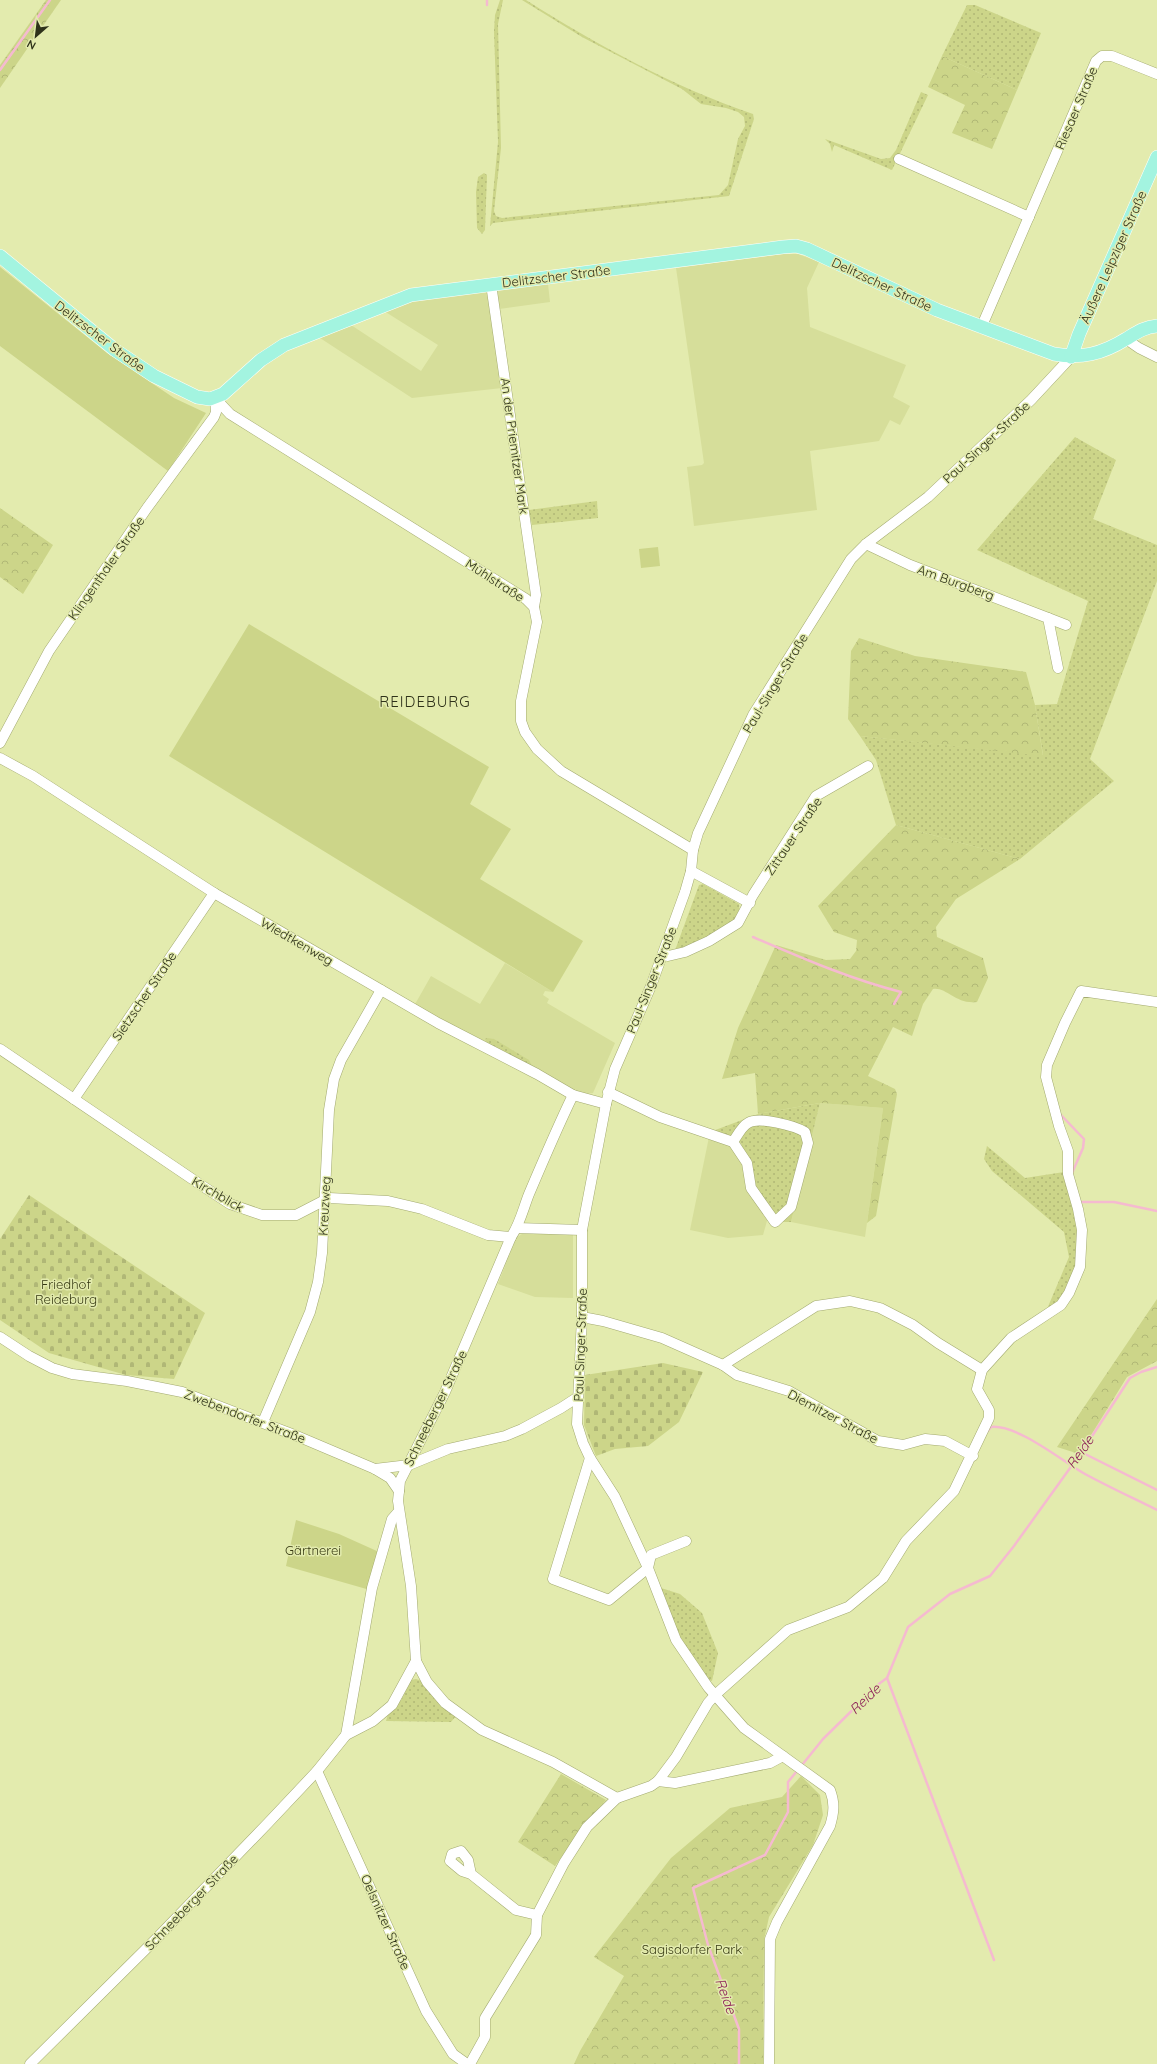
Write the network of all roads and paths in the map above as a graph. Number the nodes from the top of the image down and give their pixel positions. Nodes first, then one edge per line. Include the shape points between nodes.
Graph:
1 (1157, 74) edge
2 (1157, 157) edge
3 (899, 159) dead end
4 (1030, 217) junction
5 (0, 256) edge
6 (491, 284) junction
7 (1157, 326) edge
8 (981, 328) junction
9 (1126, 339) junction
10 (1071, 357) junction
11 (1157, 357) edge
12 (215, 398) junction
13 (221, 411) junction
14 (866, 544) junction
15 (534, 607) junction
16 (1048, 618) junction
17 (1066, 625) dead end
18 (1058, 668) dead end
19 (0, 743) edge
20 (0, 758) edge
21 (868, 766) dead end
22 (693, 850) junction
23 (691, 871) junction
24 (214, 893) junction
25 (750, 903) junction
26 (663, 954) junction
27 (380, 990) junction
28 (1157, 1002) edge
29 (0, 1049) edge
30 (608, 1092) junction
31 (573, 1095) junction
32 (74, 1099) junction
33 (606, 1104) junction
34 (733, 1142) junction
35 (325, 1200) junction
36 (517, 1228) junction
37 (582, 1230) junction
38 (511, 1237) junction
39 (582, 1317) junction
40 (0, 1337) edge
41 (969, 1363) junction
42 (723, 1365) junction
43 (982, 1370) junction
44 (977, 1388) junction
45 (578, 1397) junction
46 (263, 1422) junction
47 (973, 1456) junction
48 (590, 1458) junction
49 (409, 1465) junction
50 (375, 1469) junction
51 (399, 1491) junction
52 (399, 1511) junction
53 (686, 1541) dead end
54 (648, 1568) junction
55 (416, 1661) junction
56 (715, 1695) junction
57 (346, 1735) junction
58 (783, 1756) junction
59 (317, 1771) junction
60 (658, 1781) junction
61 (617, 1798) junction
62 (471, 1874) dead end
63 (537, 1914) junction
64 (30, 2064) edge
65 (467, 2064) edge
66 (470, 2064) edge
67 (769, 2064) edge

1 - 4 street, Riesaer Straße via 1112,56 1099,58
2 - 10 main road, Äußere Leipziger Straße via 1078,334
3 - 4 street
4 - 8 street, Riesaer Straße
5 - 12 main road, Delitzscher Straße via 134,363 186,393 203,399
6 - 8 main road, Delitzscher Straße via 796,246
6 - 12 main road, Delitzscher Straße via 399,298 284,345 265,357 228,390
6 - 15 street, An der Priemitzer Mark via 536,595
7 - 9 main road, Delitzscher Straße via 1146,328
8 - 10 main road, Delitzscher Straße via 1054,354
9 - 10 main road, Delitzscher Straße via 1102,351
9 - 11 street
10 - 14 street, Paul-Singer-Straße via 1031,400 928,497
12 - 13 street, Mühlstraße
13 - 15 street, Mühlstraße via 526,599
13 - 19 street, Klingenthaler Straße via 49,650
14 - 16 street, Am Burgberg via 910,565
14 - 22 street, Paul-Singer-Straße via 851,559 753,715
15 - 22 street, Mühlstraße via 537,622 520,711 525,732 531,742 561,771
16 - 17 street, Am Burgberg
16 - 18 street
20 - 24 street, Wiedtkenweg via 33,776
21 - 25 street, Zittauer Straße via 816,796
22 - 23 street, Paul-Singer-Straße
23 - 25 street
23 - 26 street, Paul-Singer-Straße
24 - 27 street, Wiedtkenweg
24 - 32 street, Sietzscher Straße
25 - 26 street, Zittauer Straße via 738,923 727,931 685,952 668,956
26 - 30 street, Paul-Singer-Straße via 615,1069
27 - 31 street, Wiedtkenweg
27 - 35 street, Kreuzweg via 341,1060 334,1079 329,1110
28 - 43 street via 1081,991 1065,1023 1047,1065 1046,1076 1068,1151 1068,1174 1082,1230 1080,1268 1069,1294 1061,1305 1011,1338
29 - 32 street, Kirchblick
30 - 33 street, Paul-Singer-Straße
30 - 34 street via 660,1117
31 - 33 street, Wiedtkenweg
31 - 36 street, Schneeberger Straße via 525,1203
32 - 35 street, Kirchblick via 230,1204 262,1215 296,1215
33 - 37 street, Paul-Singer-Straße
34 - 34 street via 747,1163 751,1188 776,1222 791,1207 808,1143 805,1132 794,1127 756,1120 746,1124
35 - 38 street, Kirchblick via 371,1199 405,1204 488,1235
35 - 46 street, Kreuzweg via 322,1254 313,1303
36 - 37 street
36 - 38 street, Schneeberger Straße
37 - 39 street, Paul-Singer-Straße
38 - 49 street, Schneeberger Straße via 446,1392
39 - 42 street, Diemitzer Straße via 662,1338
39 - 45 street, Paul-Singer-Straße
40 - 46 street, Zwebendorfer Straße via 52,1368 72,1374 182,1392
41 - 42 street via 913,1324 880,1308 850,1301 816,1306
41 - 43 street
41 - 44 street
42 - 47 street, Diemitzer Straße via 738,1375 789,1391 878,1441 903,1445 926,1439 945,1441
43 - 44 street
44 - 47 street via 989,1410 989,1418
45 - 48 street, Paul-Singer-Straße via 577,1424
45 - 49 street, Zwebendorfer Straße via 522,1429 504,1436 448,1449
46 - 50 street, Zwebendorfer Straße
47 - 56 street via 954,1491 906,1541 883,1578 848,1607 788,1630
48 - 54 street, Paul-Singer-Straße via 615,1497
48 - 54 street via 553,1580 609,1600
49 - 50 street, Zwebendorfer Straße
49 - 51 street, Schneeberger Straße via 400,1481
50 - 51 street, Zwebendorfer Straße via 390,1478
51 - 52 street, Schneeberger Straße
52 - 55 street via 411,1586
52 - 57 street, Schneeberger Straße via 392,1519 372,1588
53 - 54 street via 651,1555
54 - 56 street, Paul-Singer-Straße via 676,1640
55 - 57 street, Schneeberger Straße via 392,1705 373,1721
55 - 61 street via 427,1682 445,1703 482,1730 553,1762
56 - 58 street, Paul-Singer-Straße via 744,1728
56 - 60 street
57 - 59 street, Schneeberger Straße
58 - 60 street via 770,1763 675,1783
58 - 67 street, Paul-Singer-Straße via 830,1790 834,1800 834,1813 830,1826 770,1939
59 - 64 street, Schneeberger Straße via 155,1940
59 - 65 street, Oelsnitzer Straße via 426,2011 453,2054
60 - 61 street
61 - 63 street via 588,1827 564,1863
62 - 63 street via 516,1910
63 - 66 street via 536,1935 485,2018 485,2037

